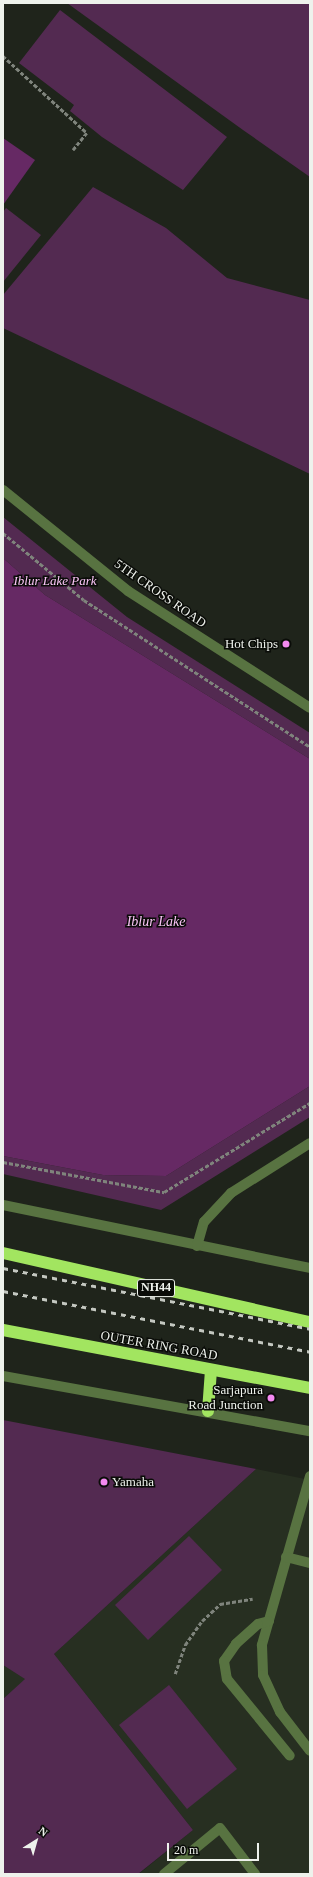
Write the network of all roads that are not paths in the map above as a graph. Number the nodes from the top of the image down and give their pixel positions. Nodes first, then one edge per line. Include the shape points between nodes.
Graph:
1 (3, 490) edge
2 (310, 708) edge
3 (310, 1143) edge
4 (3, 1205) edge
5 (197, 1246) junction
6 (3, 1253) edge
7 (310, 1268) edge
8 (310, 1322) edge
9 (3, 1330) edge
10 (211, 1370) junction
11 (3, 1376) edge
12 (310, 1388) edge
13 (208, 1410) junction
14 (310, 1431) edge
15 (310, 1476) edge
16 (286, 1557) junction
17 (310, 1563) edge
18 (269, 1621) junction
19 (310, 1751) edge
20 (290, 1756) dead end
21 (164, 1874) edge
22 (255, 1874) edge

1 - 2 street, 5TH CROSS ROAD via 128,591
3 - 5 street via 231,1193 204,1222
4 - 5 street
5 - 7 street
6 - 8 highway, NH44
9 - 10 highway, OUTER RING ROAD
10 - 12 highway, OUTER RING ROAD
10 - 13 highway
11 - 13 street
13 - 14 street
15 - 16 street
16 - 17 street
16 - 18 street
18 - 19 street via 262,1645 263,1675 280,1712
18 - 20 street via 258,1624 224,1661 227,1679
21 - 22 street via 220,1828

